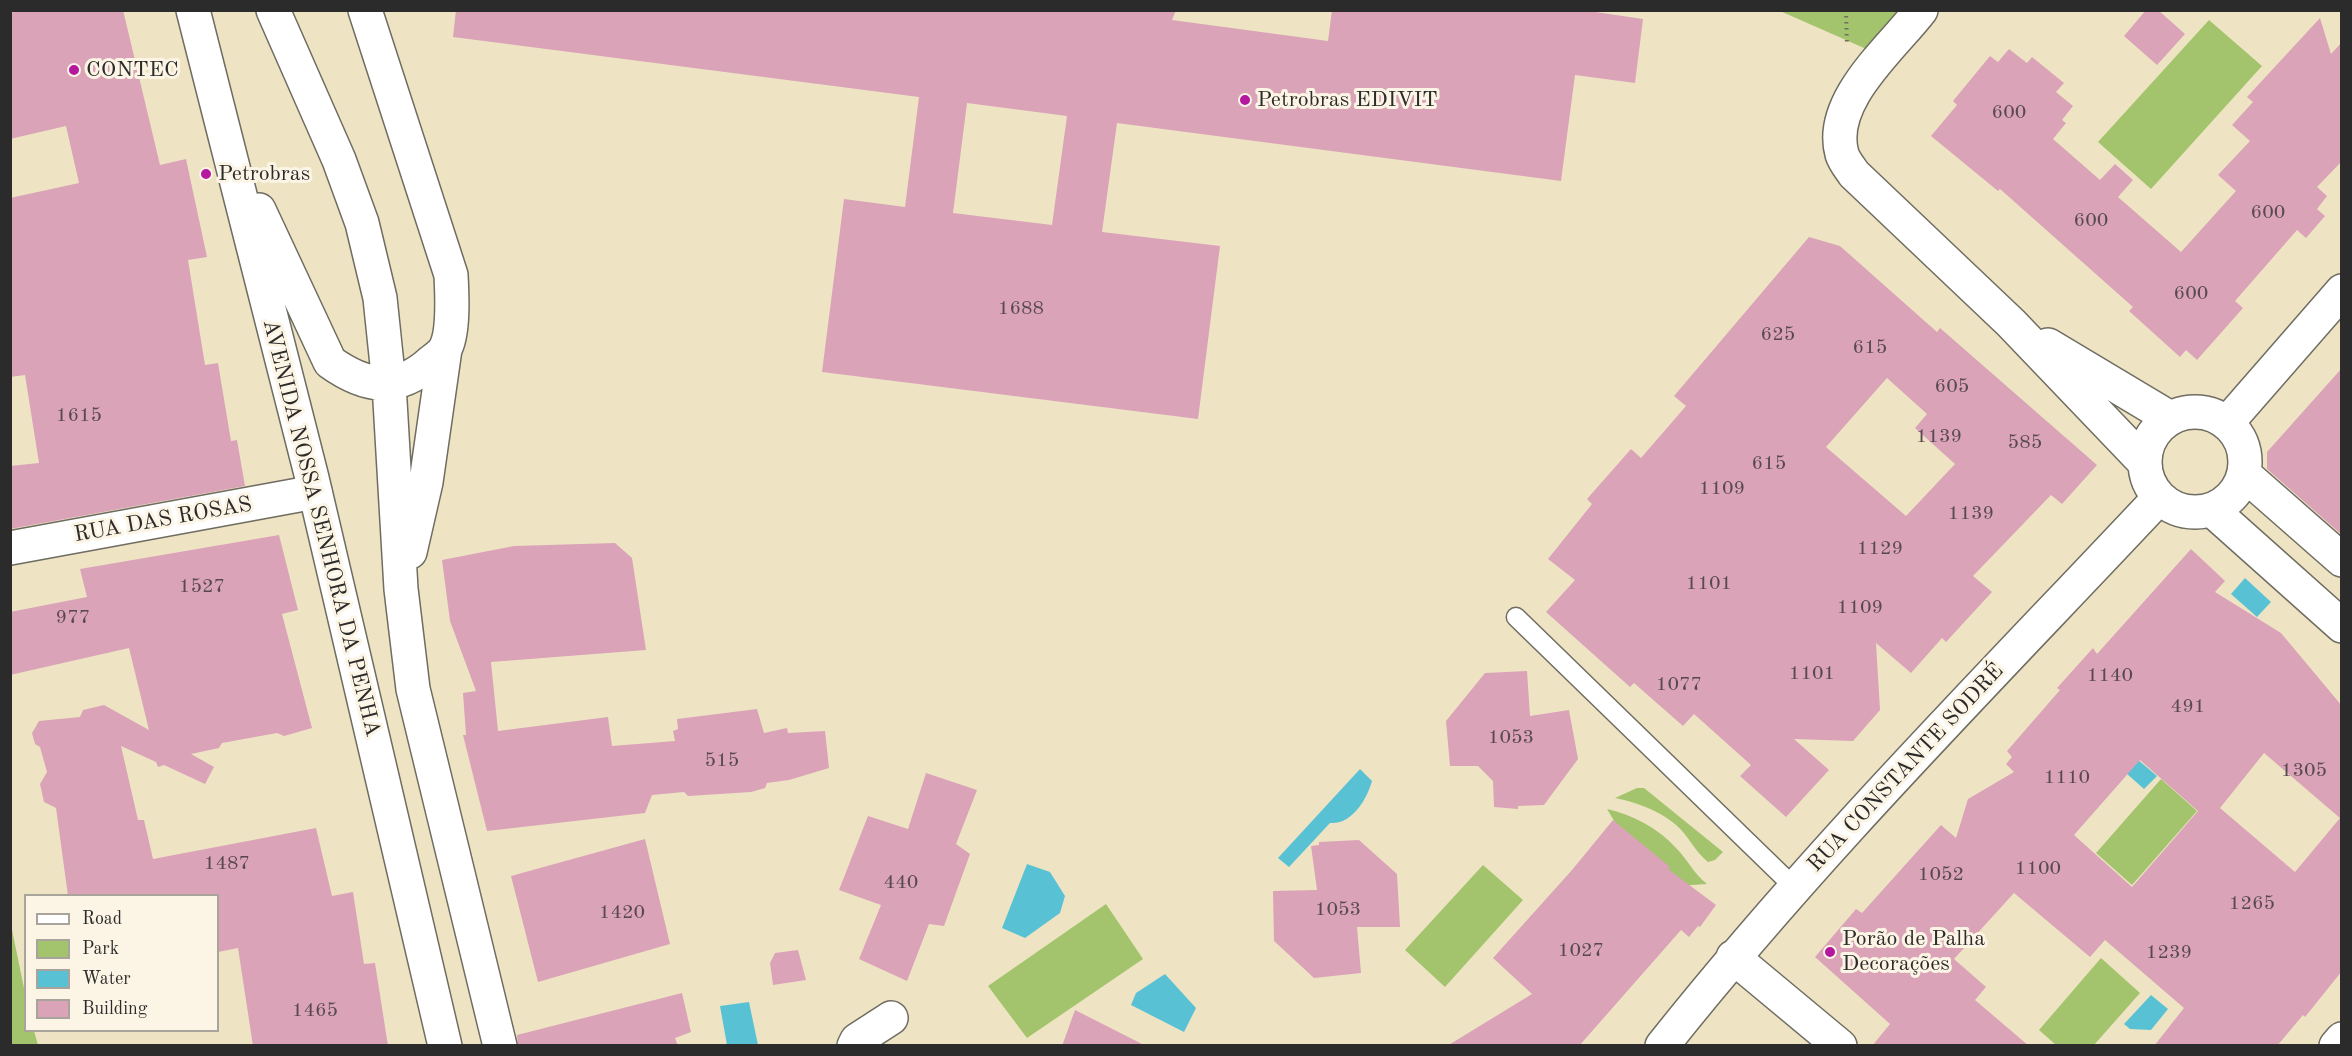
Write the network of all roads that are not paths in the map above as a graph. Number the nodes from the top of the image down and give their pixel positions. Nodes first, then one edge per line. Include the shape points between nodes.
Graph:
1 (193, 10) edge
2 (273, 10) edge
3 (365, 10) edge
4 (1921, 10) edge
5 (225, 137) junction
6 (2342, 291) edge
7 (2011, 323) junction
8 (445, 350) junction
9 (389, 384) junction
10 (2170, 418) junction
11 (2227, 423) junction
12 (2145, 462) junction
13 (2244, 474) junction
14 (315, 492) junction
15 (2159, 498) junction
16 (2212, 510) junction
17 (10, 548) edge
18 (2342, 560) edge
19 (401, 589) junction
20 (1516, 617) dead end
21 (2342, 626) edge
22 (1794, 887) junction
23 (1733, 957) junction
24 (891, 1018) dead end
25 (2342, 1039) edge
26 (445, 1046) edge
27 (500, 1046) edge
28 (854, 1046) edge
29 (1662, 1046) edge
30 (1840, 1046) edge
31 (2336, 1046) edge

1 - 5 main road, AVENIDA NOSSA SENHORA DA PENHA
2 - 9 main road via 339,160 362,224 380,298
3 - 8 main road via 451,275 453,313
4 - 7 main road via 1853,92 1840,129 1843,155 1854,174
5 - 9 main road via 330,362 352,378
5 - 14 main road, AVENIDA NOSSA SENHORA DA PENHA
6 - 11 main road
7 - 10 main road
7 - 12 main road
8 - 9 main road via 419,373
8 - 19 main road via 426,482
9 - 19 main road
10 - 11 main road via 2190,412 2210,413
10 - 12 main road via 2156,429
11 - 13 main road via 2240,438 2246,455
12 - 15 main road via 2148,482
13 - 16 main road via 2238,490
13 - 18 main road
14 - 17 main road, RUA DAS ROSAS
14 - 26 main road, AVENIDA NOSSA SENHORA DA PENHA
15 - 16 main road via 2175,508 2193,512
15 - 22 main road, RUA CONSTANTE SODRÉ
16 - 21 main road
19 - 27 main road via 413,689
20 - 22 lane
22 - 23 main road, RUA CONSTANTE SODRÉ
23 - 29 main road, RUA CONSTANTE SODRÉ
23 - 30 main road
24 - 28 main road
25 - 31 main road

